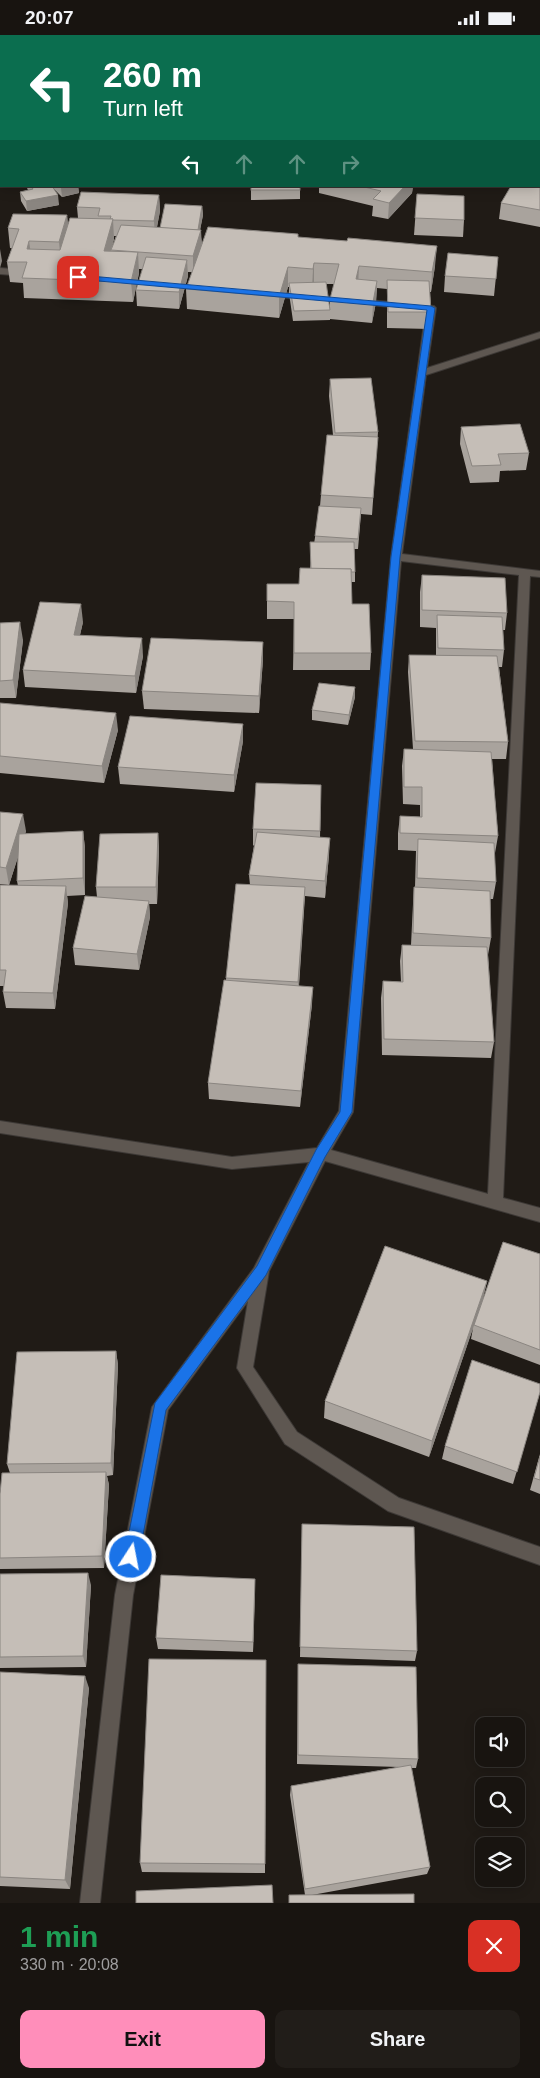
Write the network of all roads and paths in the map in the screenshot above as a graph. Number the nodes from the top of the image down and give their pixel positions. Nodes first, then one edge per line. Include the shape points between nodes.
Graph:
1 (0, 271) edge
2 (39, 274) edge
3 (255, 293) edge
4 (540, 335) edge
5 (422, 373) junction
6 (396, 557) junction
7 (526, 572) junction
8 (540, 573) edge
9 (0, 1127) edge
10 (321, 1154) junction
11 (495, 1201) junction
12 (540, 1215) edge
13 (261, 1270) junction
14 (540, 1556) edge
15 (90, 1903) edge

1 - 2 street
3 - 5 street via 431,308
4 - 5 street
5 - 6 street
6 - 7 street
6 - 10 street via 346,1112
7 - 8 street
7 - 11 street
9 - 10 street via 232,1163
10 - 11 street
10 - 13 street
11 - 12 street
13 - 14 street via 244,1368 291,1439 394,1505
13 - 15 street via 160,1407 124,1595

